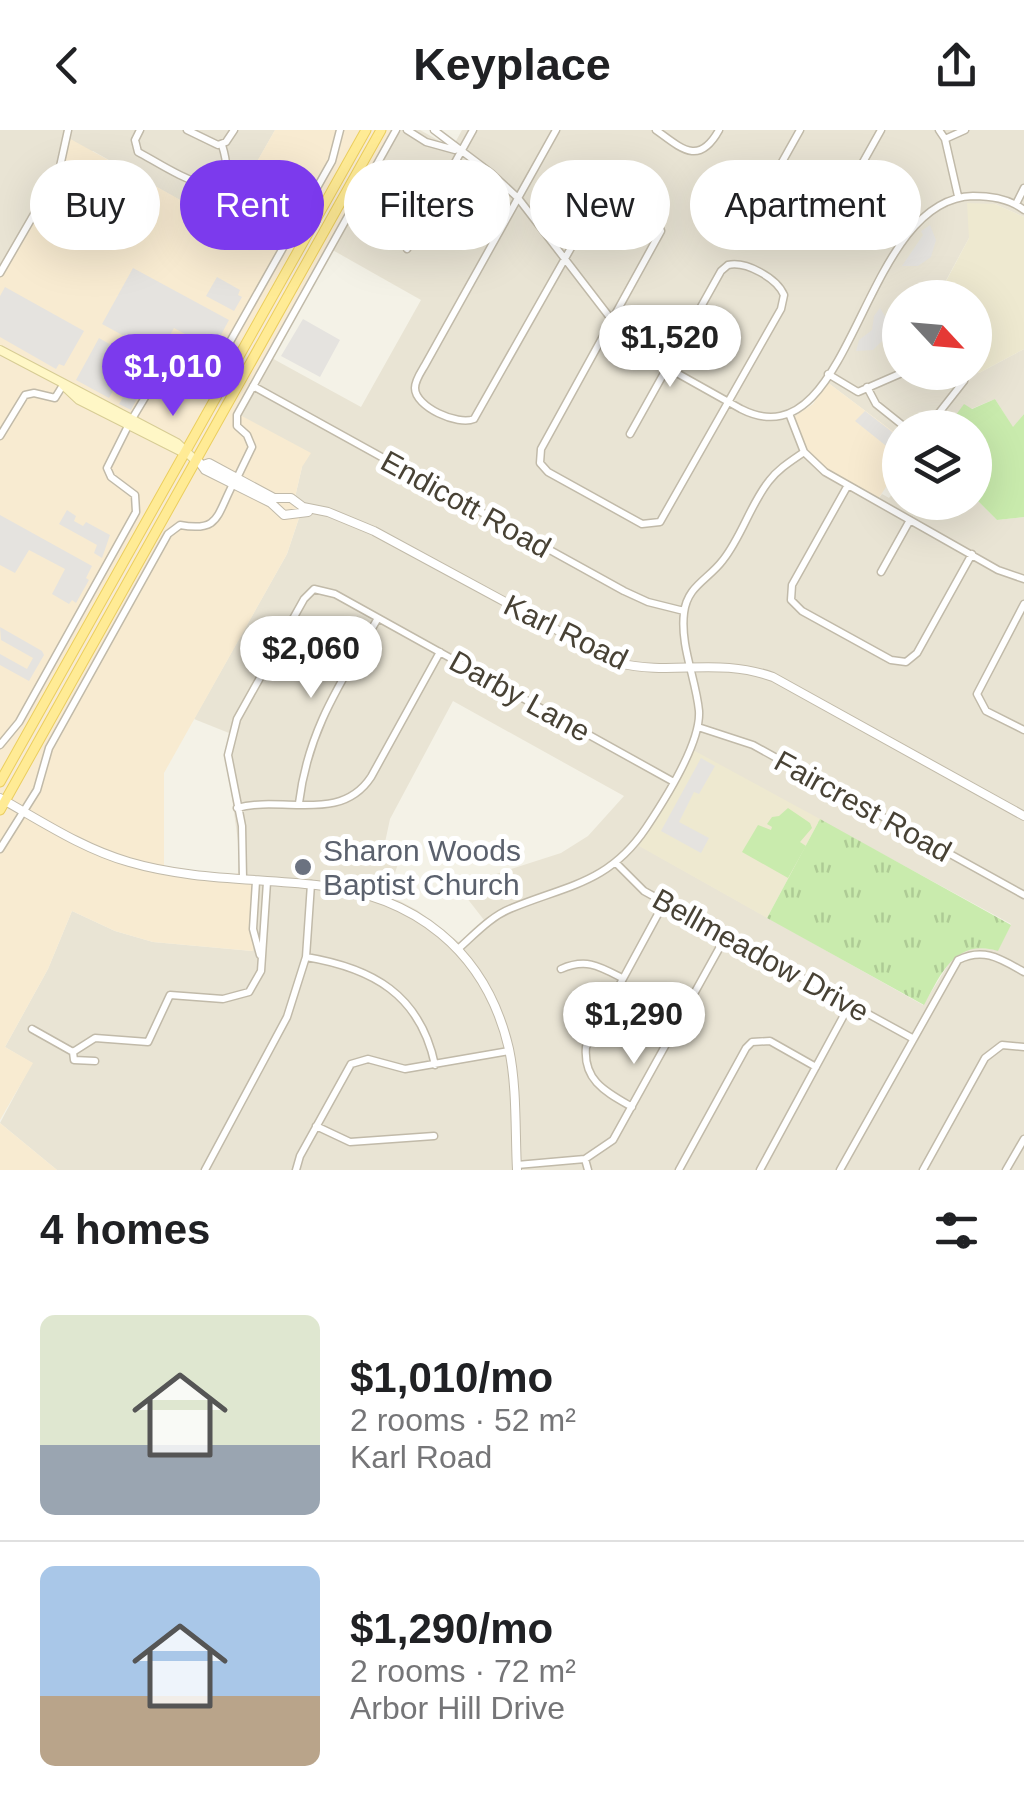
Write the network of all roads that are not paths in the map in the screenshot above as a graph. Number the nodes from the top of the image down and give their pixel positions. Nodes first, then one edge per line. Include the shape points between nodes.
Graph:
1 (68, 130) edge
2 (187, 130) edge
3 (234, 130) edge
4 (340, 130) edge
5 (366, 130) edge
6 (381, 130) edge
7 (396, 130) edge
8 (407, 130) edge
9 (434, 130) edge
10 (473, 130) edge
11 (556, 130) edge
12 (656, 130) edge
13 (719, 130) edge
14 (800, 130) edge
15 (881, 130) edge
16 (938, 130) edge
17 (964, 130) edge
18 (139, 131) edge
19 (945, 138) junction
20 (222, 145) junction
21 (461, 152) junction
22 (457, 160) edge
23 (1024, 188) edge
24 (958, 196) junction
25 (518, 198) junction
26 (1016, 204) junction
27 (1024, 210) edge
28 (565, 259) junction
29 (0, 273) edge
30 (612, 320) junction
31 (0, 350) edge
32 (666, 368) junction
33 (828, 374) junction
34 (882, 381) edge
35 (63, 385) junction
36 (253, 386) junction
37 (867, 387) junction
38 (729, 402) junction
39 (884, 410) edge
40 (790, 416) junction
41 (130, 422) junction
42 (630, 434) dead end
43 (0, 436) edge
44 (804, 452) junction
45 (185, 453) junction
46 (199, 463) junction
47 (235, 481) junction
48 (848, 485) junction
49 (282, 500) junction
50 (882, 504) edge
51 (296, 508) junction
52 (280, 510) junction
53 (910, 520) joint
54 (972, 554) junction
55 (881, 572) dead end
56 (1024, 578) edge
57 (1024, 604) edge
58 (684, 611) junction
59 (378, 618) junction
60 (440, 652) junction
61 (690, 666) junction
62 (698, 728) junction
63 (1024, 730) edge
64 (0, 745) edge
65 (672, 781) junction
66 (0, 782) edge
67 (2, 803) edge
68 (299, 804) junction
69 (237, 808) junction
70 (25, 812) junction
71 (1024, 816) edge
72 (0, 849) edge
73 (616, 864) junction
74 (243, 879) junction
75 (256, 881) junction
76 (267, 882) junction
77 (311, 884) junction
78 (1024, 894) edge
79 (664, 902) junction
80 (726, 936) junction
81 (458, 950) junction
82 (261, 956) junction
83 (306, 956) junction
84 (561, 969) dead end
85 (1024, 972) edge
86 (622, 978) junction
87 (850, 1004) junction
88 (32, 1029) dead end
89 (912, 1038) junction
90 (1024, 1047) edge
91 (509, 1051) junction
92 (74, 1052) junction
93 (94, 1061) dead end
94 (435, 1065) junction
95 (816, 1067) junction
96 (632, 1106) junction
97 (316, 1126) junction
98 (434, 1136) dead end
99 (1024, 1138) edge
100 (585, 1159) junction
101 (517, 1167) edge
102 (205, 1170) edge
103 (296, 1170) edge
104 (588, 1170) edge
105 (679, 1170) edge
106 (760, 1170) edge
107 (840, 1170) edge
108 (923, 1170) edge
109 (1006, 1170) edge

1 - 29 street via 58,171
2 - 20 street
3 - 20 street
4 - 41 street via 332,161 209,379 198,384 172,372 159,374
5 - 45 main road
6 - 46 main road
7 - 36 street
8 - 21 street
9 - 21 street
10 - 21 street
11 - 25 street
12 - 13 street via 685,149 702,151
14 - 15 street via 770,188 780,203 809,220 826,221
16 - 19 street
17 - 19 street
18 - 20 street via 138,152 202,186 224,178
19 - 24 street
21 - 22 street
21 - 25 street
23 - 26 street
24 - 26 street
24 - 33 street via 927,212 905,236
25 - 28 street
25 - 28 street via 416,381 423,403 461,423 478,414
26 - 27 street
28 - 30 street
28 - 30 street via 606,194 654,213 659,237
30 - 32 street
30 - 38 street via 540,448 540,464 548,472 654,525
31 - 35 main road
32 - 38 street
32 - 38 street via 721,272 728,264 743,265 778,284 784,295
32 - 42 street
33 - 37 street via 858,392
33 - 40 street via 815,396
34 - 37 street
35 - 41 main road via 70,395
35 - 43 street via 54,398 25,396
36 - 47 street via 236,419 252,447
36 - 58 street, Endicott Road via 624,591
37 - 39 street
38 - 40 street via 754,416
40 - 44 street
41 - 45 main road
41 - 64 street via 106,468 138,506
44 - 48 street
44 - 58 street via 766,484 724,559 696,584
45 - 46 main road
45 - 66 main road
46 - 47 street
46 - 67 main road
47 - 49 street
47 - 52 street
47 - 70 street via 210,526 180,525 168,534 52,743
48 - 50 street
48 - 54 street via 792,585 792,600 802,611 906,662
49 - 51 street via 291,498
49 - 52 street
51 - 52 street via 286,516
51 - 61 street, Karl Road via 374,531 596,654 639,668
53 - 54 street
53 - 55 street
54 - 56 street
57 - 63 street via 979,687 978,702
58 - 61 street
59 - 60 street, Darby Lane
59 - 68 street via 308,750
59 - 69 street, Darby Lane via 327,590 314,589 304,599 238,720 228,755
60 - 65 street, Darby Lane
60 - 68 street via 365,786 338,803
61 - 62 street
61 - 71 street, Karl Road via 734,666 774,677
62 - 65 street
62 - 78 street, Faircrest Road via 753,745
65 - 73 street
67 - 70 street
68 - 69 street
69 - 74 street
70 - 72 street
70 - 74 street via 128,862
73 - 79 street, Bellmeadow Drive
73 - 81 street via 586,883 510,908
74 - 75 street
75 - 76 street
75 - 82 street via 253,929
76 - 77 street
76 - 82 street
77 - 81 street via 389,901
77 - 83 street
79 - 80 street, Bellmeadow Drive
79 - 86 street
80 - 87 street, Bellmeadow Drive
80 - 96 street
81 - 91 street via 498,1012
82 - 92 street via 249,992 222,999 174,994 166,998 148,1042 105,1036
83 - 94 street via 356,968 400,996 424,1031
83 - 102 street via 286,1017
84 - 86 street via 588,962
85 - 89 street via 984,952 970,954 951,968
86 - 96 street via 589,1038 586,1065 600,1088
87 - 89 street, Bellmeadow Drive
87 - 95 street
88 - 92 street
89 - 107 street
90 - 108 street via 1002,1044 985,1058
91 - 94 street
91 - 101 street
92 - 93 street via 74,1060
94 - 97 street via 405,1069 368,1059 351,1064
95 - 105 street via 770,1042 752,1042
95 - 106 street
96 - 100 street via 613,1140
97 - 98 street via 350,1142
97 - 103 street
99 - 109 street
100 - 101 street
100 - 104 street

